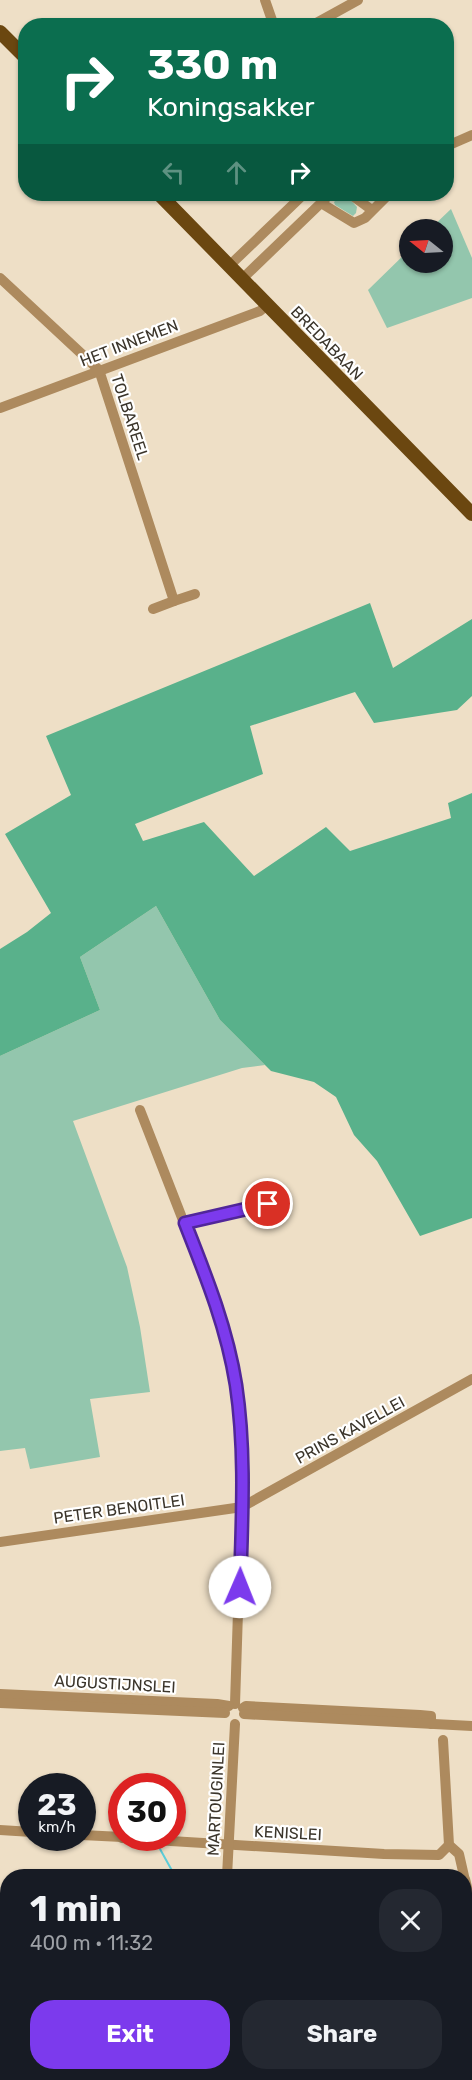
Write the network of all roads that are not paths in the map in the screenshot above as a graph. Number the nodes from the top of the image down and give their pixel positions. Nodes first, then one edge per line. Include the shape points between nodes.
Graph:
1 (265, 0) edge
2 (358, 0) edge
3 (271, 18) edge
4 (325, 18) edge
5 (0, 32) edge
6 (18, 50) edge
7 (472, 135) edge
8 (454, 143) edge
9 (166, 201) edge
10 (297, 201) edge
11 (360, 201) edge
12 (382, 201) edge
13 (321, 203) joint
14 (372, 210) junction
15 (229, 266) junction
16 (0, 278) edge
17 (242, 279) junction
18 (267, 305) junction
19 (99, 370) junction
20 (0, 408) edge
21 (472, 514) edge
22 (195, 594) dead end
23 (174, 601) junction
24 (153, 609) dead end
25 (140, 1110) dead end
26 (268, 1204) dead end
27 (185, 1223) junction
28 (472, 1379) edge
29 (242, 1507) junction
30 (0, 1542) edge
31 (0, 1694) edge
32 (0, 1703) edge
33 (235, 1709) junction
34 (472, 1726) edge
35 (443, 1740) dead end
36 (0, 1830) edge
37 (18, 1831) edge
38 (186, 1842) edge
39 (229, 1844) junction
40 (448, 1845) junction
41 (227, 1869) edge
42 (463, 1869) edge

1 - 3 street
2 - 4 street
5 - 6 main road
7 - 8 street
9 - 15 main road, BREDABAAN
10 - 15 street
11 - 14 street
12 - 14 street
13 - 14 street via 354,223
13 - 17 street
15 - 17 main road, BREDABAAN
16 - 19 street, TOLBAREEL
17 - 18 main road, BREDABAAN
18 - 19 street, HET INNEMEN via 260,311
18 - 21 main road, BREDABAAN
19 - 20 street, HET INNEMEN
19 - 23 street, TOLBAREEL
22 - 23 street
23 - 24 street
25 - 27 street
26 - 27 street
27 - 29 street via 216,1305 234,1374 242,1446
28 - 29 street, PRINS KAVELLEI
29 - 30 street, PETER BENOITLEI
29 - 33 street
31 - 33 street, AUGUSTIJNSLEI via 217,1704
32 - 33 street, AUGUSTIJNSLEI
33 - 34 street, AUGUSTIJNSLEI via 431,1720
33 - 39 street, MARTOUGINLEI via 243,1720 235,1724
35 - 40 street
36 - 37 street
38 - 39 street, KENISLEI
39 - 40 street, KENISLEI via 439,1855
39 - 41 street, MARTOUGINLEI
40 - 42 street via 459,1854

